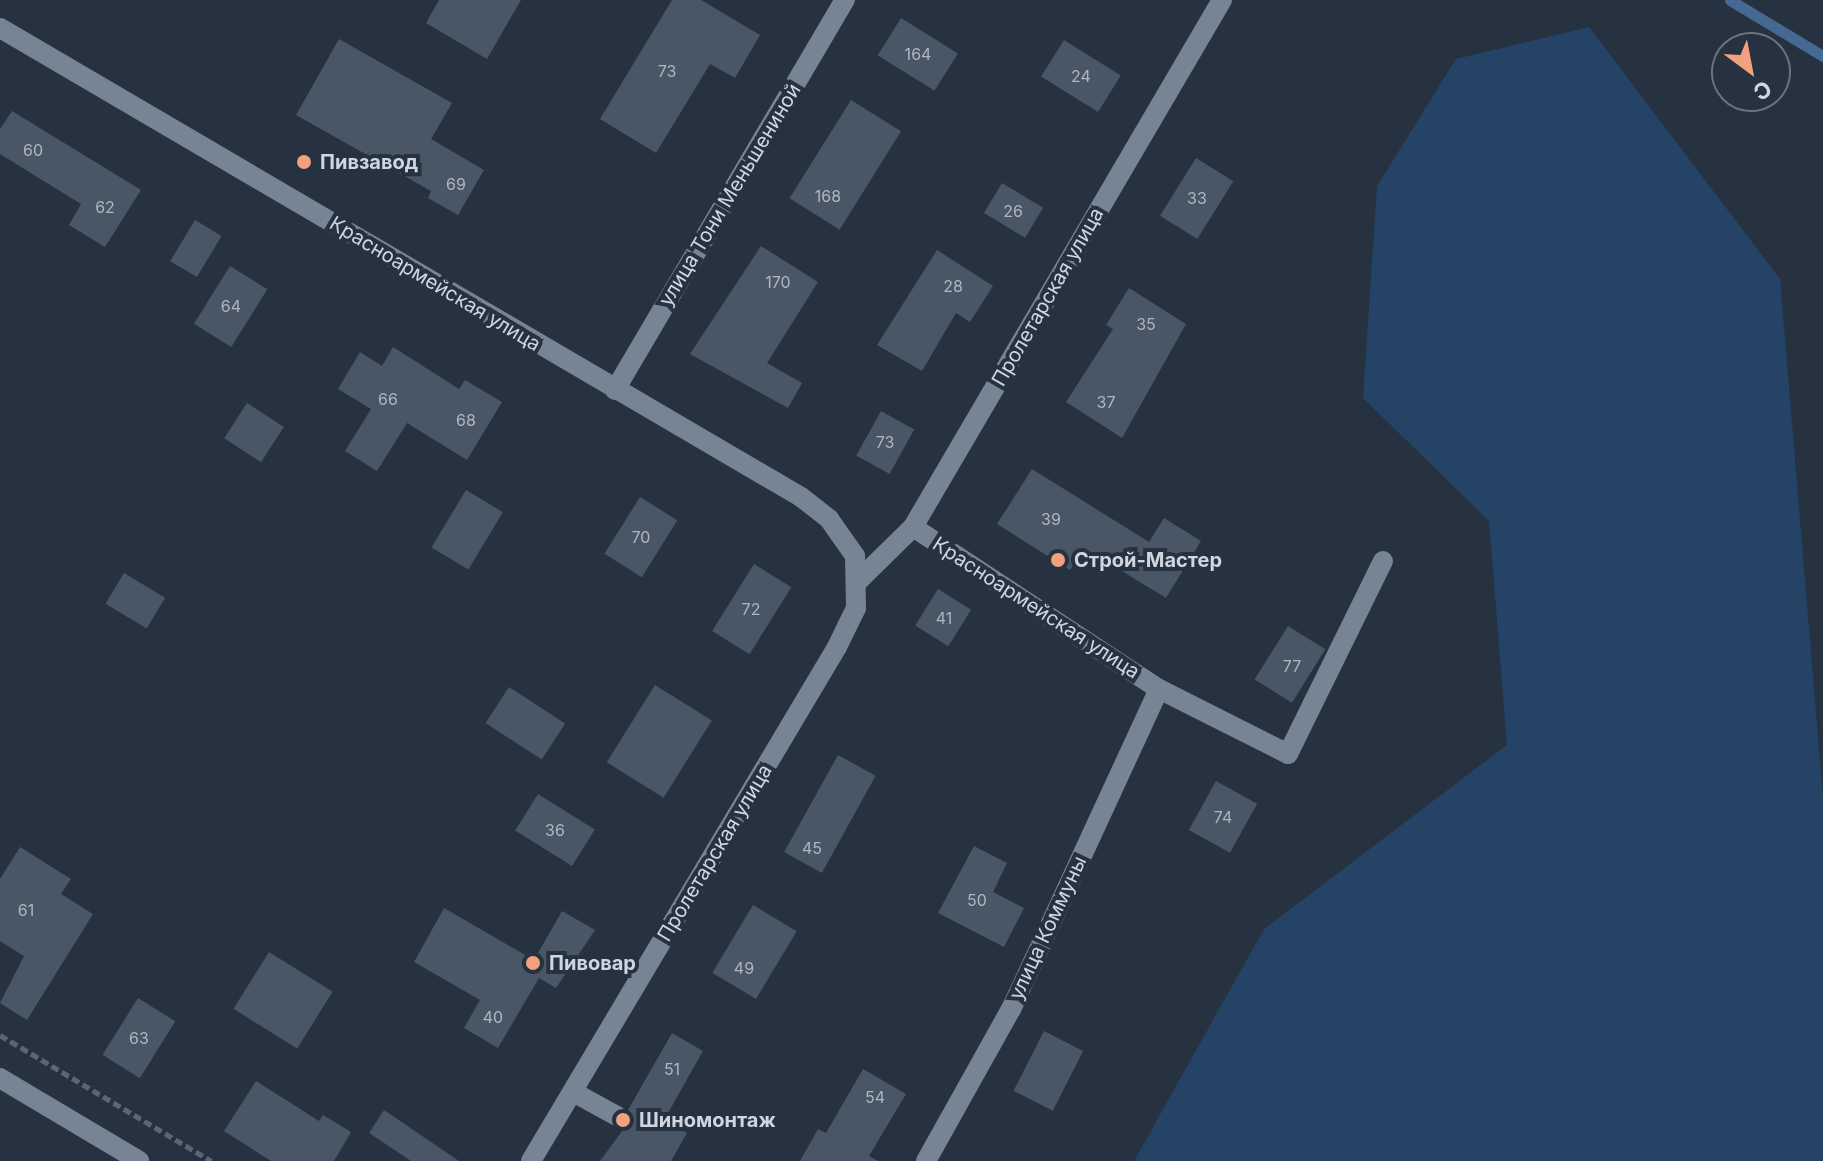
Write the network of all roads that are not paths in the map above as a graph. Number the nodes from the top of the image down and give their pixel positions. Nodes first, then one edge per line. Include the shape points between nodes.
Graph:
1 (845, 0) edge
2 (1222, 0) edge
3 (0, 28) edge
4 (615, 390) junction
5 (913, 527) junction
6 (855, 556) joint
7 (1383, 561) dead end
8 (858, 581) junction
9 (1159, 689) junction
10 (0, 1078) edge
11 (573, 1092) junction
12 (617, 1116) dead end
13 (139, 1161) edge
14 (531, 1161) edge
15 (926, 1161) edge

1 - 4 street, улица Тони Меньшениной
2 - 5 street, Пролетарская улица
3 - 4 street, Красноармейская улица
4 - 6 street, Красноармейская улица via 801,497 829,519
5 - 8 street, Пролетарская улица
5 - 9 street, Красноармейская улица
6 - 8 street, Пролетарская улица
7 - 9 street, Красноармейская улица via 1288,754
8 - 11 street, Пролетарская улица via 856,608 837,647
9 - 15 street, улица Коммуны via 1011,1009
10 - 13 street
11 - 12 street
11 - 14 street, Пролетарская улица

